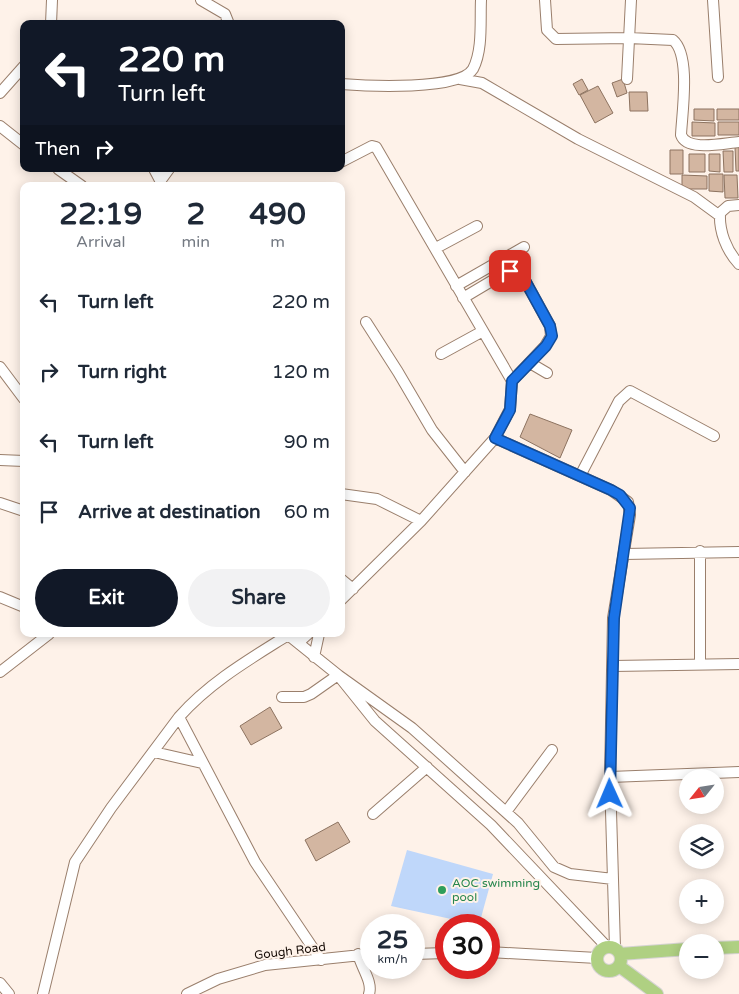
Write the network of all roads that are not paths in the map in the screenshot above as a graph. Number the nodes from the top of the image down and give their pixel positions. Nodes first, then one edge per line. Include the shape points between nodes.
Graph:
1 (52, 0) edge
2 (201, 0) edge
3 (481, 0) edge
4 (545, 0) edge
5 (631, 0) edge
6 (713, 0) edge
7 (51, 20) edge
8 (227, 20) edge
9 (629, 38) junction
10 (20, 70) edge
11 (718, 77) dead end
12 (460, 79) junction
13 (627, 79) dead end
14 (345, 84) edge
15 (0, 93) edge
16 (0, 126) edge
17 (20, 142) edge
18 (739, 142) edge
19 (345, 160) edge
20 (62, 172) edge
21 (76, 182) edge
22 (739, 205) edge
23 (720, 216) junction
24 (477, 226) dead end
25 (524, 247) dead end
26 (436, 248) junction
27 (739, 264) edge
28 (456, 286) junction
29 (463, 298) junction
30 (366, 322) dead end
31 (483, 331) junction
32 (441, 354) dead end
33 (530, 363) junction
34 (0, 367) edge
35 (547, 373) dead end
36 (512, 381) junction
37 (20, 394) edge
38 (714, 436) dead end
39 (495, 438) junction
40 (0, 460) edge
41 (20, 461) edge
42 (465, 472) junction
43 (580, 476) junction
44 (345, 495) edge
45 (0, 502) edge
46 (20, 510) edge
47 (421, 521) junction
48 (700, 551) junction
49 (739, 552) edge
50 (624, 554) junction
51 (345, 582) edge
52 (353, 589) junction
53 (345, 596) edge
54 (0, 597) edge
55 (20, 605) edge
56 (45, 637) edge
57 (284, 637) edge
58 (291, 637) edge
59 (305, 637) edge
60 (318, 637) edge
61 (298, 643) junction
62 (314, 658) junction
63 (700, 664) junction
64 (739, 664) edge
65 (613, 666) junction
66 (0, 672) edge
67 (338, 675) junction
68 (282, 697) dead end
69 (179, 717) junction
70 (552, 750) dead end
71 (154, 752) junction
72 (202, 763) junction
73 (427, 767) junction
74 (739, 772) edge
75 (610, 777) junction
76 (506, 812) junction
77 (372, 814) dead end
78 (613, 879) junction
79 (739, 947) edge
80 (724, 948) edge
81 (679, 950) edge
82 (500, 953) edge
83 (358, 954) joint
84 (615, 954) junction
85 (597, 958) junction
86 (321, 960) junction
87 (0, 983) edge
88 (644, 989) edge
89 (9, 994) edge
90 (43, 994) edge
91 (187, 994) edge
92 (369, 994) edge
93 (657, 994) edge

1 - 7 street
2 - 8 street via 225,14
3 - 12 street via 478,57 472,71
4 - 9 street via 546,30 556,39
5 - 9 street
6 - 11 street
9 - 13 street
9 - 18 street via 673,40 678,45 683,66 681,135 684,142 692,146
10 - 15 street
12 - 14 street via 402,87
12 - 23 street via 482,83 578,140 694,197
16 - 17 street
19 - 26 street via 376,147
20 - 21 street
22 - 23 street via 728,206
23 - 27 street via 721,231
24 - 26 street
25 - 28 street
26 - 28 street
28 - 29 street
29 - 31 street
29 - 33 street via 505,272 514,270 522,275 552,331 550,340
30 - 42 street via 432,430
31 - 32 street
31 - 36 street
33 - 35 street
33 - 36 street
34 - 37 street
36 - 39 street via 510,410
38 - 43 street via 630,392 620,401
39 - 42 street
39 - 43 street
40 - 41 street
42 - 47 street
43 - 50 street via 628,502 630,516
44 - 47 street via 377,499
45 - 46 street
47 - 52 street
48 - 49 street
48 - 50 street
48 - 63 street
50 - 65 street via 614,618
51 - 52 street
52 - 53 street
54 - 55 street
56 - 66 street
57 - 69 street via 211,686
58 - 61 street
59 - 61 street
60 - 62 street
61 - 62 street
62 - 67 street
63 - 64 street
63 - 65 street
65 - 75 street
67 - 68 street via 304,697
67 - 73 street via 375,721
67 - 76 street via 412,728
69 - 71 street
69 - 72 street
70 - 76 street
71 - 72 street
71 - 90 street via 111,808 76,862
72 - 86 street via 255,862
73 - 77 street
73 - 84 street via 491,826
74 - 75 street
75 - 78 street
76 - 78 street via 534,840 554,867 561,871
78 - 84 street
79 - 80 main road
81 - 84 main road
82 - 85 street
83 - 86 street, Gough Road
83 - 92 street via 370,986
84 - 85 main road via 600,950
84 - 85 main road via 613,970 606,971 600,967
84 - 88 main road
86 - 91 street, Gough Road via 282,962 249,969 211,981
87 - 89 street
88 - 93 main road

